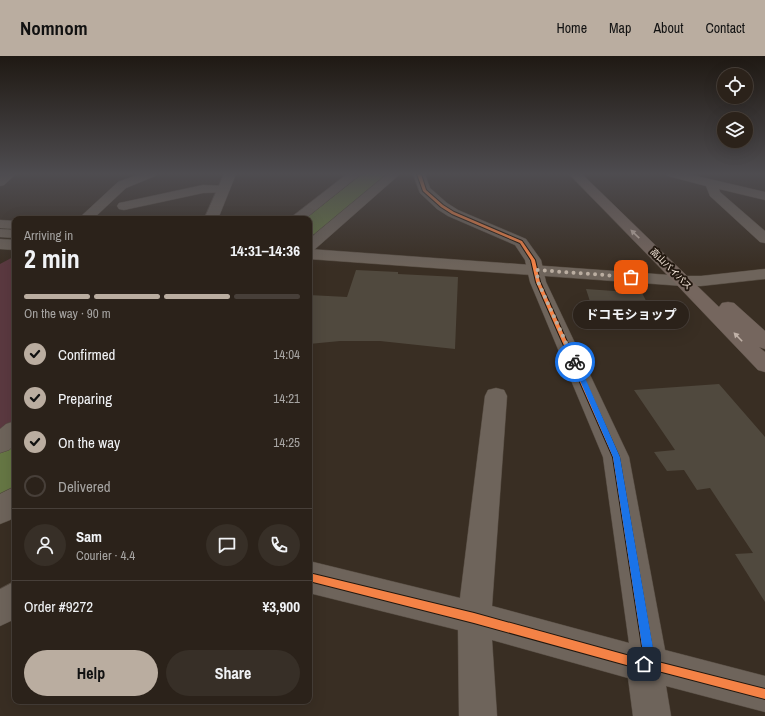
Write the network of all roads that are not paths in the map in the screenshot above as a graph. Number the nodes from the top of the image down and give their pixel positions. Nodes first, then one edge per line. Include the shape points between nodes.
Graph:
1 (100, 205) edge
2 (130, 205) edge
3 (217, 205) edge
4 (315, 205) edge
5 (358, 205) edge
6 (441, 205) edge
7 (609, 205) edge
8 (619, 205) edge
9 (728, 205) edge
10 (124, 206) dead end
11 (87, 216) edge
12 (212, 216) edge
13 (300, 216) edge
14 (0, 224) edge
15 (12, 225) edge
16 (0, 233) edge
17 (12, 234) edge
18 (765, 239) edge
19 (312, 244) edge
20 (12, 246) edge
21 (0, 252) edge
22 (312, 254) edge
23 (537, 270) junction
24 (765, 274) edge
25 (692, 281) junction
26 (765, 342) edge
27 (765, 365) edge
28 (496, 396) dead end
29 (12, 433) edge
30 (0, 443) edge
31 (312, 578) edge
32 (12, 600) edge
33 (0, 610) edge
34 (474, 618) junction
35 (647, 665) junction
36 (765, 694) edge
37 (478, 716) edge
38 (652, 716) edge

1 - 11 street
2 - 10 street
3 - 12 street
4 - 13 street
5 - 19 street
6 - 23 street via 453,213 521,242
25 -> 7 highway, 高山バイパス
8 - 25 highway, 高山バイパス
9 - 18 street
14 - 15 street
16 - 17 street
20 - 21 street
22 - 23 street
23 - 25 street
23 - 35 street via 538,282 616,457
24 - 25 street
25 - 26 highway, 高山バイパス
27 -> 25 highway, 高山バイパス
28 - 34 street
29 - 30 street
31 - 34 street
32 - 33 street
34 - 35 street
34 - 37 street
35 - 36 street
35 - 38 street

